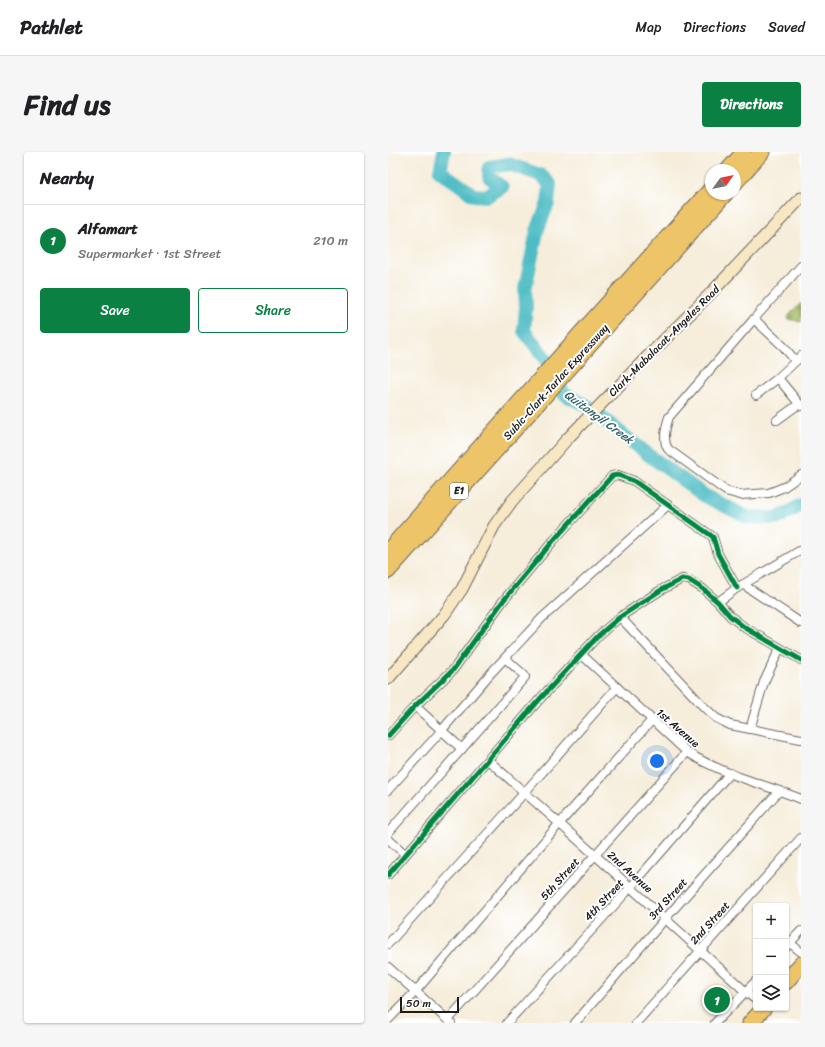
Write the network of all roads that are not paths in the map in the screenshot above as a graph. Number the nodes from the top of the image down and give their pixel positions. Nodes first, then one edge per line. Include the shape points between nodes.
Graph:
1 (744, 152) edge
2 (762, 152) edge
3 (733, 164) edge
4 (741, 176) edge
5 (705, 196) edge
6 (801, 198) edge
7 (719, 200) edge
8 (801, 266) edge
9 (754, 318) junction
10 (587, 337) junction
11 (799, 358) edge
12 (778, 378) junction
13 (756, 395) dead end
14 (800, 405) edge
15 (524, 407) junction
16 (778, 420) dead end
17 (801, 475) edge
18 (668, 505) junction
19 (801, 550) edge
20 (388, 551) edge
21 (388, 571) edge
22 (741, 586) junction
23 (718, 602) junction
24 (620, 617) junction
25 (801, 623) edge
26 (780, 648) junction
27 (581, 654) junction
28 (505, 658) junction
29 (801, 660) edge
30 (388, 679) edge
31 (617, 687) junction
32 (415, 706) junction
33 (652, 720) junction
34 (750, 729) junction
35 (442, 730) junction
36 (388, 736) edge
37 (801, 739) edge
38 (462, 749) junction
39 (687, 752) junction
40 (488, 760) junction
41 (730, 773) junction
42 (388, 790) edge
43 (779, 791) junction
44 (525, 792) junction
45 (801, 800) edge
46 (559, 824) junction
47 (388, 833) edge
48 (801, 838) edge
49 (388, 839) edge
50 (405, 854) junction
51 (596, 856) junction
52 (388, 875) edge
53 (630, 888) junction
54 (665, 918) junction
55 (801, 931) edge
56 (388, 944) edge
57 (789, 944) edge
58 (789, 946) edge
59 (700, 950) junction
60 (801, 952) edge
61 (801, 964) edge
62 (388, 967) edge
63 (789, 978) edge
64 (753, 984) edge
65 (415, 992) junction
66 (746, 992) junction
67 (753, 998) edge
68 (761, 1011) edge
69 (388, 1020) edge
70 (449, 1022) edge
71 (507, 1023) edge
72 (575, 1023) edge
73 (636, 1023) edge
74 (715, 1023) edge
75 (750, 1023) edge

1 - 3 highway
2 - 4 highway
5 - 10 highway, Subic-Clark-Tarlac Expressway / E1
6 - 30 main road, Clark-Mabalacat-Angeles Road via 712,293 568,438 512,501 494,526 462,589
7 - 10 highway, Subic-Clark-Tarlac Expressway / E1
8 - 9 street
9 - 11 street via 793,358
9 - 17 street via 669,417 665,430 666,446 726,490 740,495 769,493 784,487
10 - 15 highway, Subic-Clark-Tarlac Expressway / E1
11 - 12 street
12 - 13 street
12 - 14 street
14 - 16 street
15 - 20 highway, Subic-Clark-Tarlac Expressway / E1
15 - 21 highway, Subic-Clark-Tarlac Expressway / E1
18 - 22 street via 713,537 718,554
18 - 28 street via 542,618
18 - 32 street via 634,481 618,475 612,476 503,601 453,670
19 - 22 street
22 - 23 street
22 - 25 street
23 - 24 street via 689,580 682,579
23 - 26 street via 744,627
24 - 27 street
24 - 34 street via 704,708 730,725
26 - 29 street
26 - 34 street via 764,682
27 - 31 street, 1st Avenue
27 - 40 street
28 - 35 street
28 - 38 street via 525,677
31 - 33 street, 1st Avenue
31 - 44 street
32 - 35 street
32 - 36 street
33 - 39 street, 1st Avenue
33 - 46 street
34 - 37 street
35 - 38 street
35 - 42 street
38 - 47 street
39 - 41 street, 1st Avenue
39 - 51 street, 5th Street
40 - 44 street, 2nd Avenue
40 - 50 street
41 - 43 street, 1st Avenue
41 - 53 street, 4th Street
43 - 45 street, 1st Avenue
43 - 54 street, 3rd Street
44 - 46 street, 2nd Avenue
44 - 56 street
46 - 51 street, 2nd Avenue
46 - 65 street
48 - 59 street, 2nd Street
49 - 50 street
50 - 52 street
51 - 53 street, 2nd Avenue
51 - 70 street, 5th Street
53 - 54 street, 2nd Avenue
53 - 71 street, 4th Street
54 - 59 street, 2nd Avenue
54 - 72 street, 3rd Street
55 - 57 street
58 - 60 street
59 - 66 street, 2nd Avenue
59 - 73 street, 2nd Street
61 - 63 highway
62 - 65 street
64 - 66 street
65 - 69 street
65 - 70 street
66 - 67 street, 2nd Avenue
66 - 74 street
68 - 75 highway

